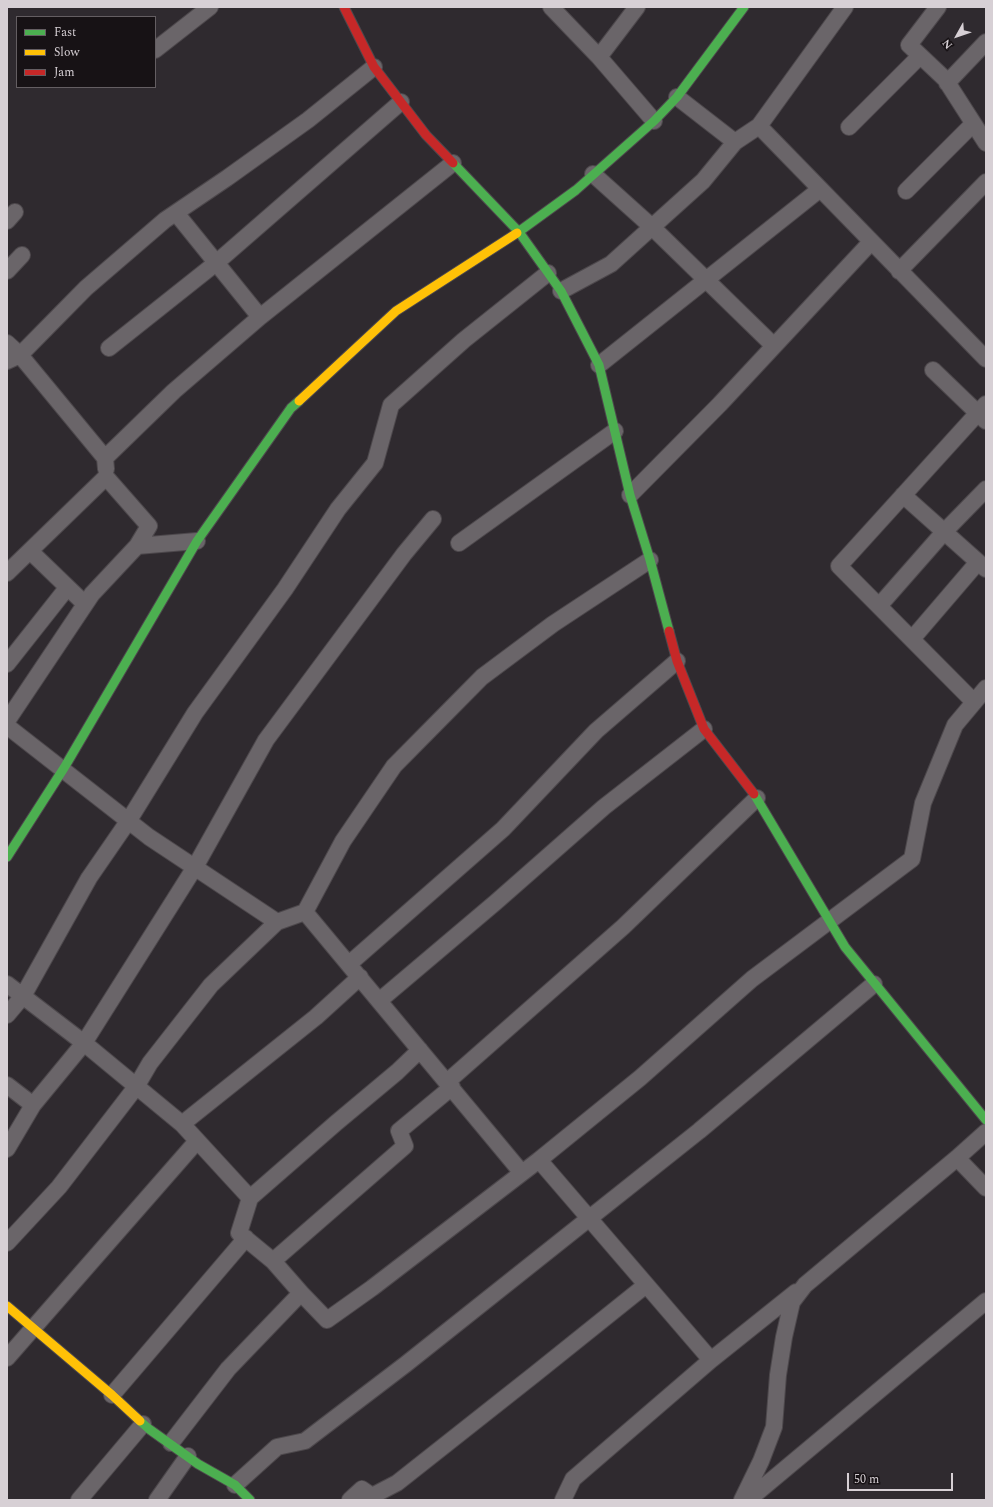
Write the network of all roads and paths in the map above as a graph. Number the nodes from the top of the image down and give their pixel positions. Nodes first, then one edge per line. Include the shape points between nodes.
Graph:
1 (210, 7) edge
2 (344, 7) edge
3 (551, 7) edge
4 (637, 7) edge
5 (744, 7) edge
6 (845, 7) edge
7 (938, 7) edge
8 (986, 42) edge
9 (156, 49) edge
10 (920, 56) junction
11 (599, 57) junction
12 (374, 67) junction
13 (947, 83) junction
14 (677, 97) junction
15 (401, 102) junction
16 (654, 121) junction
17 (973, 124) junction
18 (758, 126) junction
19 (849, 127) dead end
20 (735, 142) junction
21 (986, 143) edge
22 (453, 163) junction
23 (594, 174) junction
24 (986, 182) edge
25 (820, 190) junction
26 (906, 191) dead end
27 (176, 212) junction
28 (652, 227) junction
29 (519, 232) junction
30 (871, 242) junction
31 (22, 255) dead end
32 (216, 263) junction
33 (899, 270) junction
34 (7, 271) edge
35 (548, 273) junction
36 (706, 281) junction
37 (561, 291) junction
38 (260, 317) junction
39 (7, 343) edge
40 (774, 346) junction
41 (109, 348) dead end
42 (13, 358) edge
43 (986, 359) edge
44 (599, 365) junction
45 (933, 370) dead end
46 (983, 413) edge
47 (615, 431) junction
48 (105, 458) junction
49 (106, 477) junction
50 (986, 489) edge
51 (630, 495) junction
52 (903, 495) junction
53 (433, 519) dead end
54 (944, 532) junction
55 (197, 540) junction
56 (459, 543) dead end
57 (137, 546) junction
58 (30, 551) junction
59 (650, 560) junction
60 (982, 566) edge
61 (7, 574) edge
62 (67, 588) junction
63 (85, 604) junction
64 (879, 606) junction
65 (912, 639) junction
66 (677, 661) junction
67 (7, 664) edge
68 (986, 688) edge
69 (974, 702) junction
70 (7, 721) edge
71 (7, 726) edge
72 (704, 729) junction
73 (63, 769) junction
74 (757, 798) junction
75 (129, 820) junction
76 (7, 857) edge
77 (195, 867) junction
78 (305, 912) junction
79 (829, 920) junction
80 (277, 922) junction
81 (349, 964) junction
82 (360, 978) junction
83 (7, 984) edge
84 (874, 984) junction
85 (23, 996) junction
86 (379, 1001) junction
87 (7, 1015) edge
88 (84, 1043) junction
89 (420, 1050) junction
90 (449, 1085) junction
91 (7, 1086) edge
92 (136, 1087) junction
93 (33, 1105) junction
94 (986, 1120) edge
95 (182, 1124) junction
96 (986, 1132) edge
97 (197, 1141) junction
98 (7, 1148) edge
99 (957, 1158) junction
100 (539, 1160) junction
101 (522, 1173) junction
102 (986, 1188) edge
103 (250, 1198) junction
104 (590, 1219) junction
105 (246, 1238) junction
106 (7, 1243) edge
107 (273, 1261) junction
108 (646, 1285) junction
109 (805, 1285) junction
110 (301, 1293) junction
111 (986, 1301) edge
112 (7, 1306) edge
113 (32, 1329) junction
114 (7, 1358) edge
115 (711, 1360) junction
116 (112, 1395) junction
117 (144, 1424) junction
118 (171, 1443) junction
119 (188, 1456) junction
120 (235, 1485) junction
121 (79, 1500) edge
122 (157, 1500) edge
123 (250, 1500) edge
124 (350, 1500) edge
125 (563, 1500) edge
126 (742, 1500) edge
127 (748, 1500) edge

1 - 9 street
2 - 12 street
3 - 11 street
4 - 11 street
5 - 14 street
6 - 18 street
7 - 10 street via 909,45
8 - 13 street
10 - 13 street
10 - 19 street
11 - 16 street
12 - 15 street
12 - 27 street via 308,120
13 - 17 street
14 - 16 street
14 - 20 street
15 - 22 street via 426,135
15 - 32 street
16 - 23 street
17 - 21 street
17 - 26 street
18 - 20 street
18 - 25 street
20 - 28 street via 703,181
22 - 29 street
22 - 38 street
23 - 28 street
23 - 29 street
24 - 33 street
25 - 30 street
25 - 36 street
27 - 32 street
27 - 42 street via 86,288
28 - 36 street
28 - 37 street via 611,264
29 - 35 street
29 - 55 street via 396,311 291,408
30 - 33 street
30 - 40 street
31 - 34 street
32 - 38 street
32 - 41 street
33 - 43 street
35 - 37 street
35 - 75 street via 464,340 391,405 375,463 338,508 285,588 195,713
36 - 40 street
36 - 44 street
37 - 44 street
38 - 48 street via 174,391
39 - 42 street
40 - 51 street
42 - 48 street
44 - 47 street
45 - 46 street
46 - 52 street
47 - 51 street
47 - 56 street
48 - 49 street
49 - 57 street via 149,526
49 - 58 street
50 - 54 street
51 - 59 street
52 - 54 street
52 - 64 street via 839,566
53 - 77 street via 266,740
54 - 60 street
54 - 64 street
55 - 57 street
55 - 73 street
57 - 63 street
58 - 61 street
58 - 62 street
59 - 66 street
59 - 78 street via 553,624 482,677 394,766 343,841
60 - 65 street
62 - 63 street
62 - 67 street
63 - 70 street
64 - 65 street
65 - 69 street
66 - 72 street
66 - 81 street via 596,731 503,829
68 - 69 street
69 - 79 street via 955,725 923,803 912,859
71 - 73 street
72 - 74 street
72 - 86 street via 604,807
73 - 75 street
73 - 76 street
74 - 79 street
74 - 90 street via 623,927
75 - 77 street via 149,837
75 - 85 street via 89,878
77 - 80 street
77 - 88 street
78 - 80 street
78 - 81 street
79 - 84 street via 845,947
79 - 100 street via 752,979 640,1078
80 - 92 street via 211,985 150,1063
81 - 82 street
82 - 86 street
82 - 95 street via 316,1017
83 - 85 street
84 - 94 street
84 - 104 street
85 - 87 street
85 - 88 street
86 - 89 street
88 - 92 street
88 - 93 street
89 - 90 street
89 - 103 street via 398,1072
90 - 101 street
90 - 107 street via 399,1131 405,1146
91 - 93 street
92 - 95 street
92 - 106 street via 59,1187
93 - 98 street
95 - 97 street
96 - 99 street
97 - 103 street
97 - 113 street
99 - 102 street
99 - 109 street
100 - 101 street
100 - 104 street
101 - 110 street via 327,1320
103 - 105 street via 239,1233
104 - 108 street
104 - 120 street via 305,1442 277,1447
105 - 107 street
105 - 116 street
107 - 110 street
108 - 115 street
108 - 124 street via 397,1483 372,1496 362,1489
109 - 115 street
109 - 126 street via 792,1302 784,1337 774,1427
110 - 118 street via 228,1369
111 - 127 street
112 - 113 street
113 - 114 street
113 - 116 street
115 - 125 street via 573,1479
116 - 117 street
117 - 118 street
117 - 121 street
118 - 119 street
119 - 120 street
119 - 122 street
120 - 123 street

